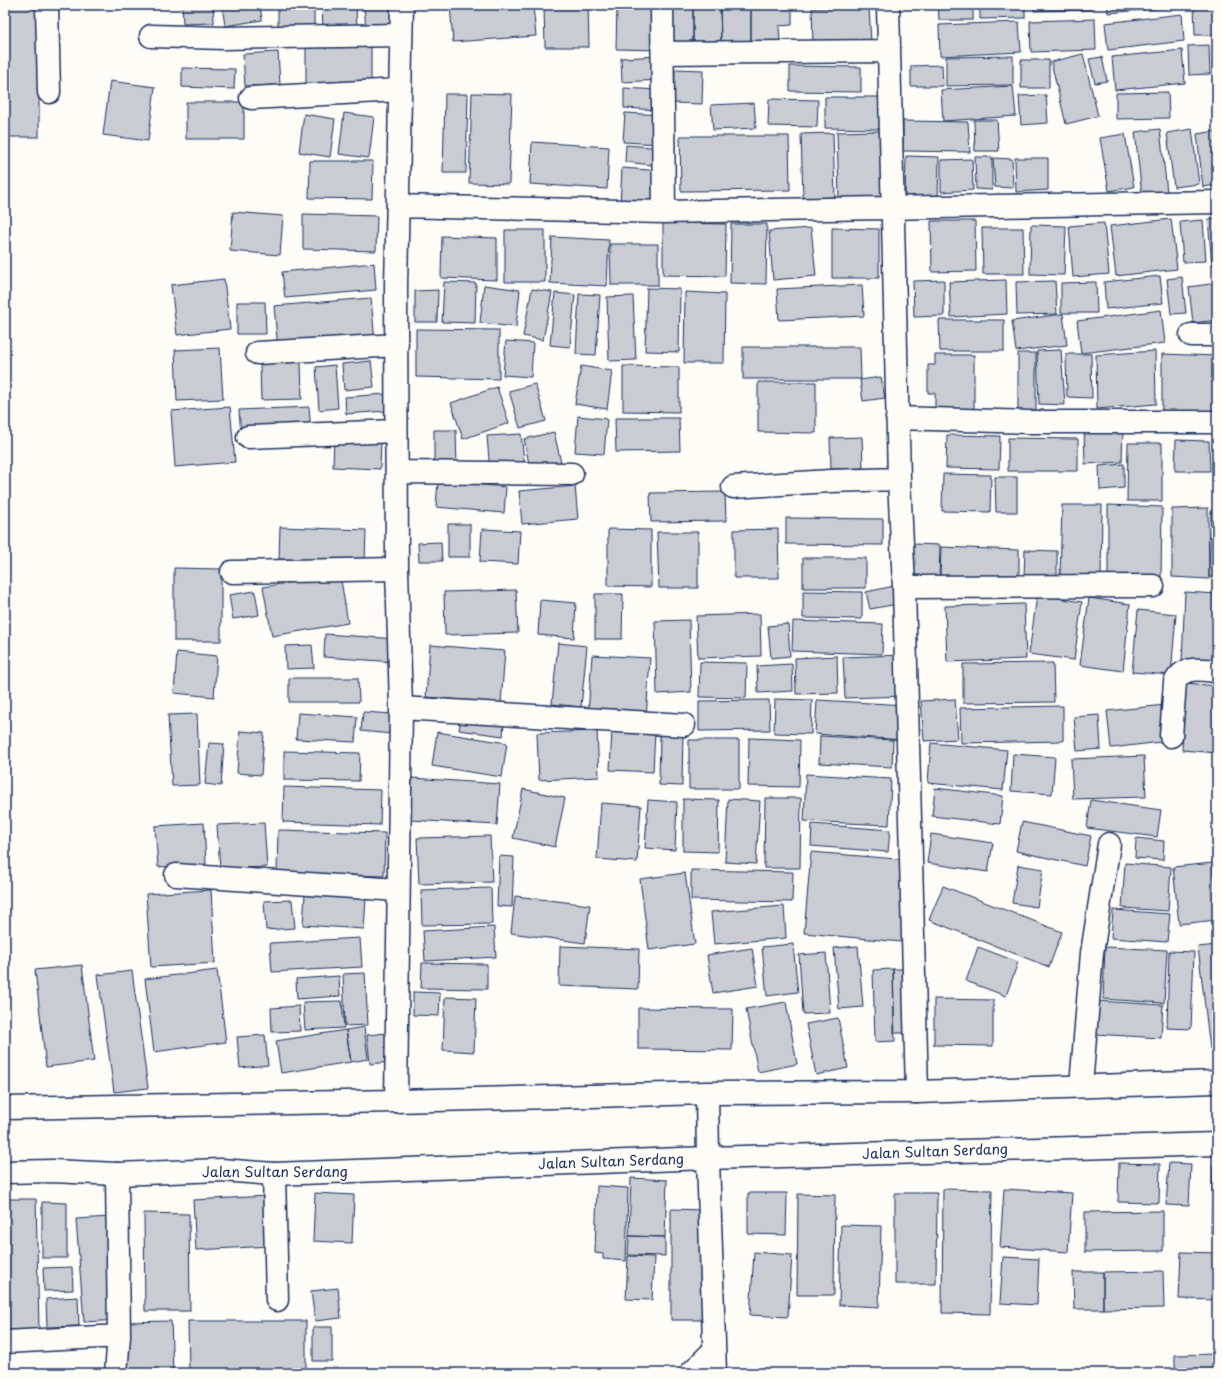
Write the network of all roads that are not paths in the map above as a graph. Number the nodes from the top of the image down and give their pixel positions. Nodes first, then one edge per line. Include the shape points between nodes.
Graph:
1 (47, 5) edge
2 (402, 5) edge
3 (662, 5) edge
4 (888, 5) edge
5 (401, 35) junction
6 (150, 36) dead end
7 (888, 51) junction
8 (662, 53) junction
9 (399, 90) junction
10 (49, 92) dead end
11 (251, 98) dead end
12 (1217, 202) edge
13 (398, 206) junction
14 (894, 208) junction
15 (664, 212) junction
16 (1217, 334) edge
17 (1191, 335) dead end
18 (397, 345) junction
19 (257, 353) dead end
20 (898, 418) junction
21 (1217, 422) edge
22 (396, 431) junction
23 (248, 437) dead end
24 (398, 472) junction
25 (572, 474) dead end
26 (899, 479) junction
27 (733, 487) dead end
28 (397, 569) junction
29 (232, 572) dead end
30 (904, 586) junction
31 (1153, 586) dead end
32 (1217, 671) edge
33 (401, 708) junction
34 (684, 725) dead end
35 (1171, 736) dead end
36 (1109, 844) dead end
37 (176, 875) dead end
38 (398, 890) junction
39 (1217, 1082) edge
40 (1081, 1086) junction
41 (916, 1092) junction
42 (707, 1094) junction
43 (396, 1102) junction
44 (5, 1108) edge
45 (1217, 1144) edge
46 (708, 1158) junction
47 (5, 1172) edge
48 (117, 1174) junction
49 (274, 1174) junction
50 (277, 1300) dead end
51 (120, 1336) junction
52 (5, 1342) edge
53 (713, 1351) junction
54 (116, 1373) edge
55 (691, 1373) edge
56 (715, 1373) edge

1 - 10 main road
2 - 5 main road
3 - 8 main road
4 - 7 main road
5 - 6 main road via 224,38
5 - 9 main road
7 - 8 main road
7 - 14 main road
8 - 15 main road
9 - 11 main road
9 - 13 main road
12 - 14 main road
13 - 15 main road
13 - 18 main road
14 - 15 main road
14 - 20 main road
16 - 17 main road
18 - 19 main road
18 - 22 main road
20 - 21 main road via 1029,422
20 - 26 main road
22 - 23 main road
22 - 24 main road
24 - 25 main road
24 - 28 main road
26 - 27 main road
26 - 30 main road
28 - 29 main road
28 - 33 main road
30 - 31 main road
30 - 41 main road
32 - 35 main road via 1186,671 1179,674 1175,682
33 - 34 main road
33 - 38 main road
36 - 40 main road via 1092,953
37 - 38 main road
38 - 43 main road
39 - 40 main road
40 - 41 main road
41 - 42 main road
42 - 43 main road
42 - 46 main road
43 - 44 main road
45 - 46 main road, Jalan Sultan Serdang
46 - 49 main road, Jalan Sultan Serdang
46 - 53 main road
47 - 48 main road, Jalan Sultan Serdang
48 - 49 main road, Jalan Sultan Serdang via 220,1170
48 - 51 main road
49 - 50 main road
51 - 52 main road
51 - 54 main road
53 - 55 main road
53 - 56 main road

